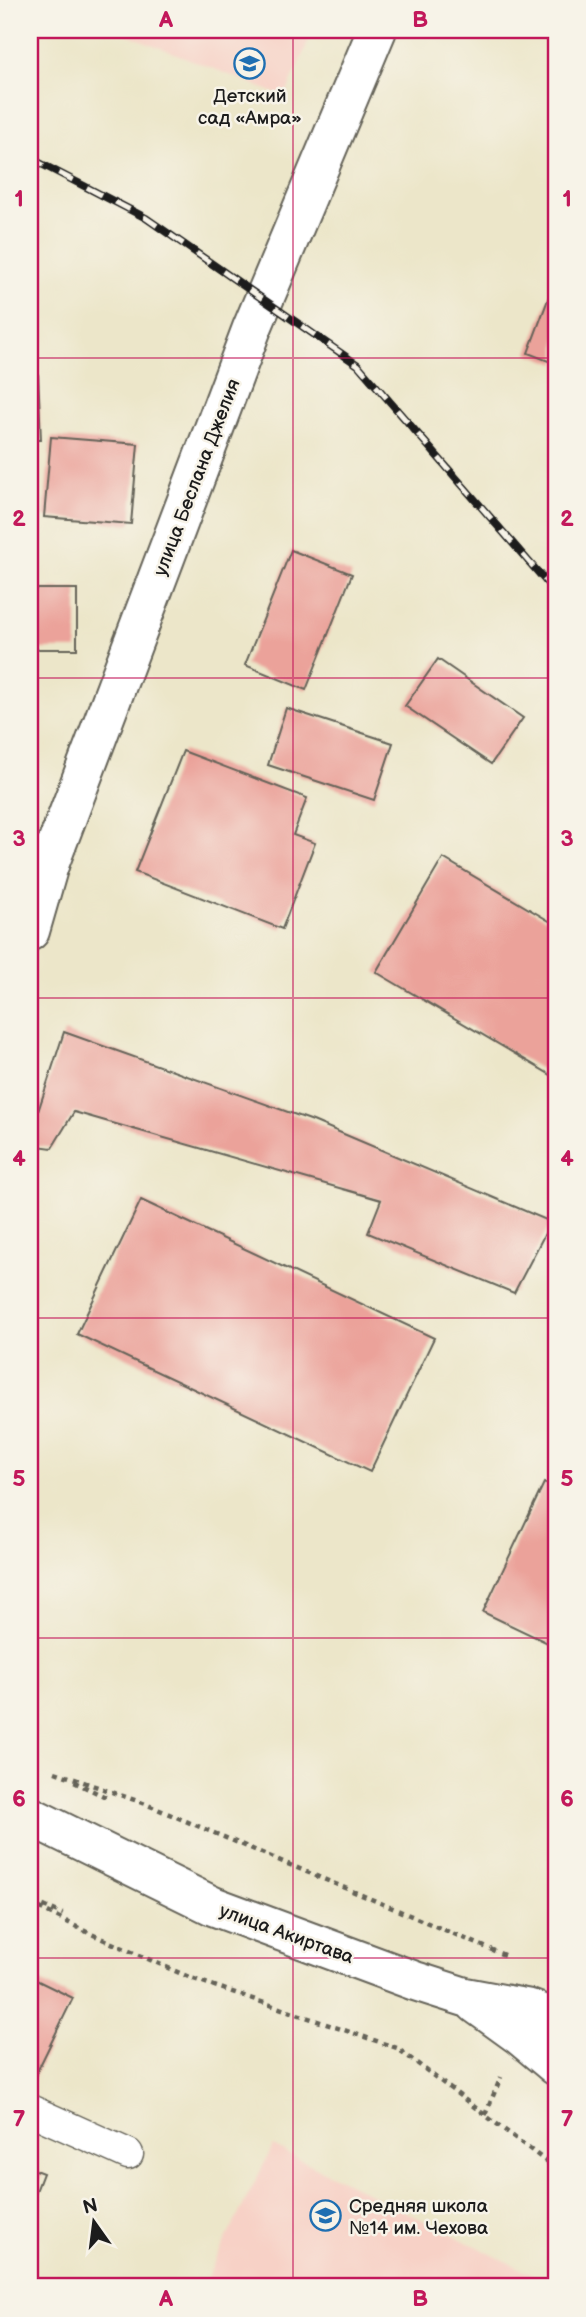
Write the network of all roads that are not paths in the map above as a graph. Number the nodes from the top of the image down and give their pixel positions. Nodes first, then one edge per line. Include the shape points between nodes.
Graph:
1 (377, 30) edge
2 (40, 860) edge
3 (30, 931) edge
4 (30, 1816) edge
5 (465, 1997) junction
6 (556, 2019) edge
7 (556, 2066) edge
8 (30, 2110) edge
9 (128, 2154) dead end

1 - 2 main road, улица Беслана Джелия via 252,328
2 - 3 main road, улица Беслана Джелия
4 - 5 main road, улица Акиртава via 213,1906
5 - 6 main road, улица Акиртава via 530,2009
5 - 7 main road
8 - 9 lane

